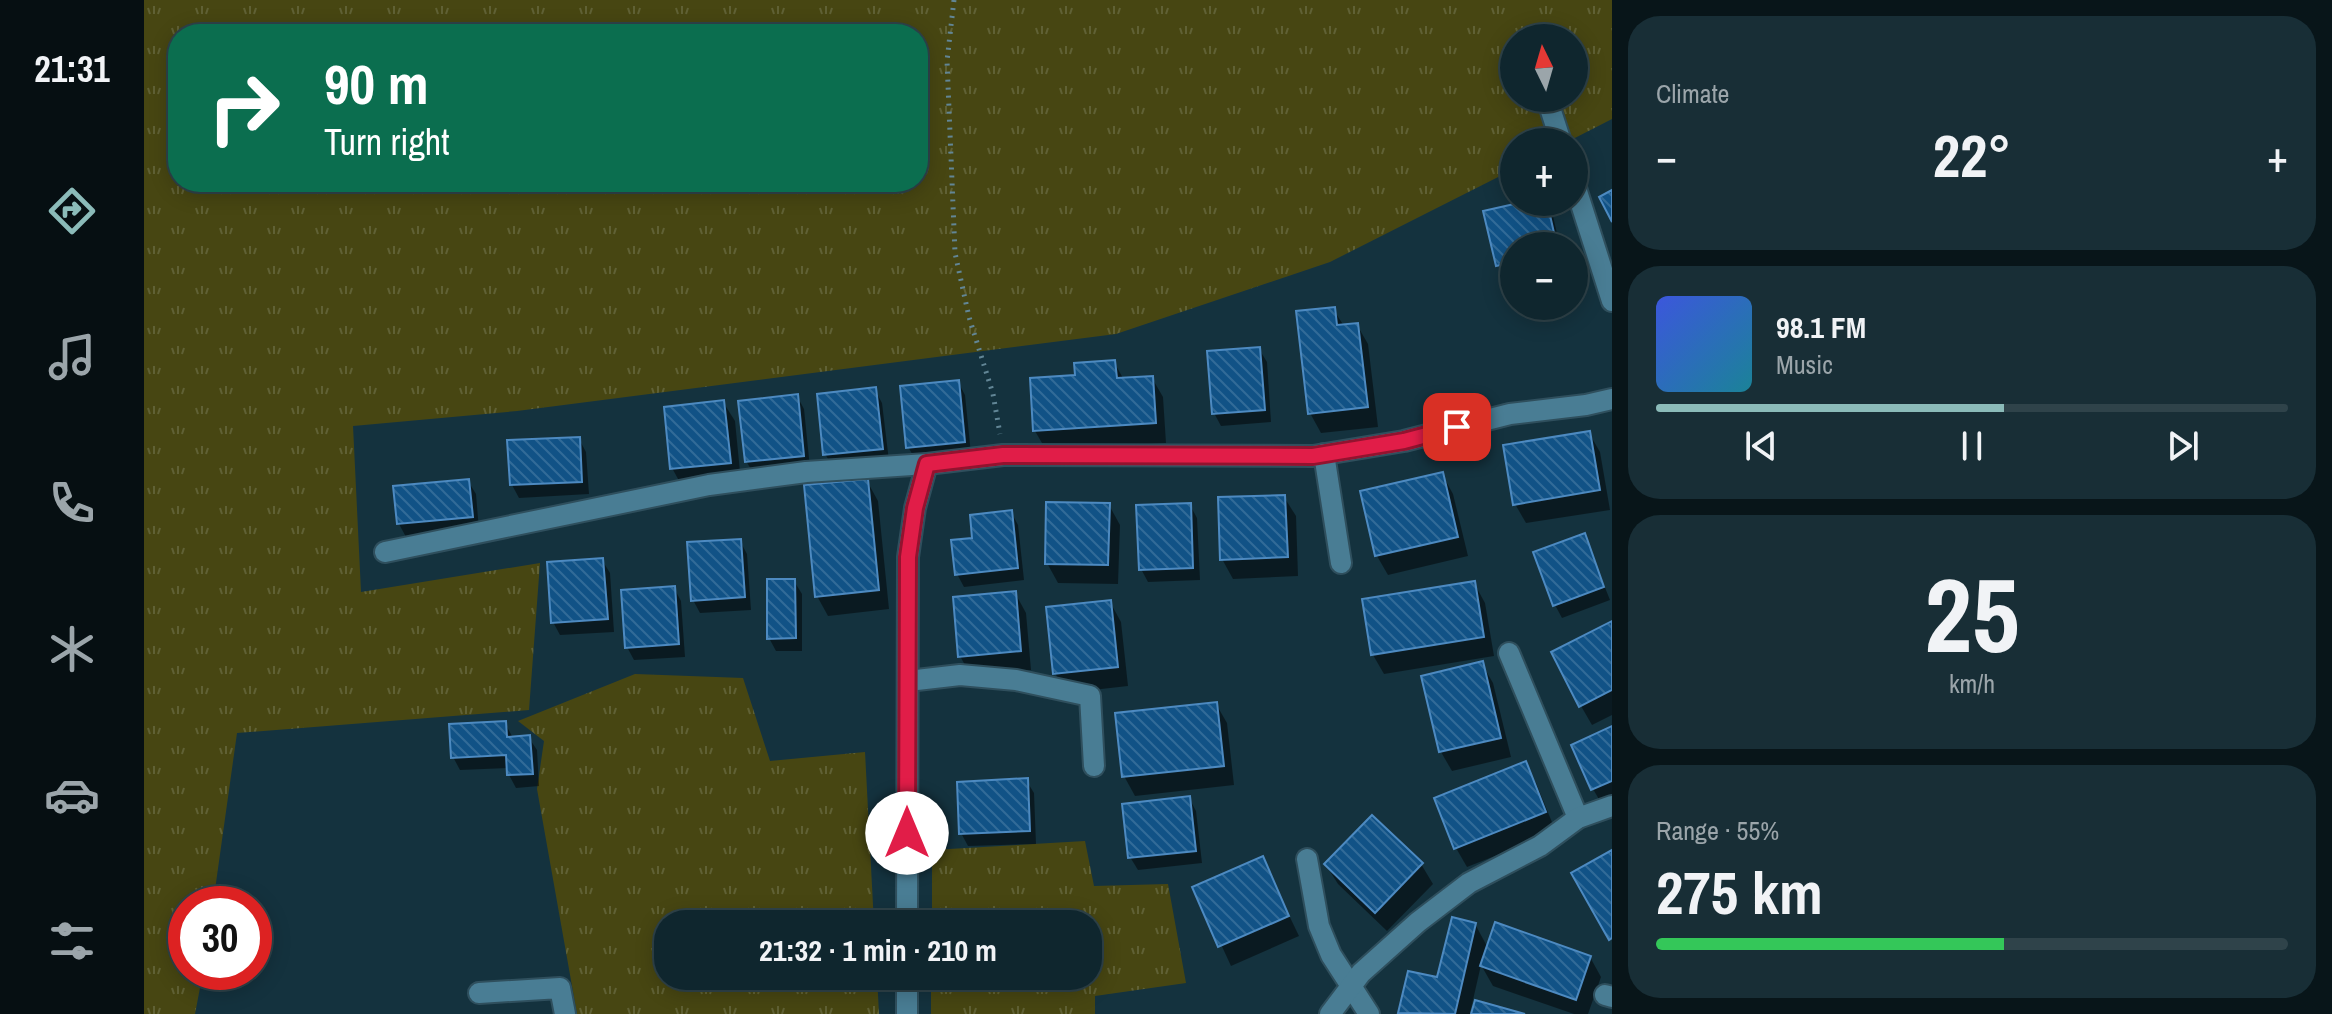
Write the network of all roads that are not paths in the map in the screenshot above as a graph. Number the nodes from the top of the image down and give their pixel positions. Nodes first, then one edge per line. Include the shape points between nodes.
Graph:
1 (1585, 216) edge
2 (1612, 301) edge
3 (1612, 399) edge
4 (1324, 454) junction
5 (927, 464) junction
6 (385, 552) dead end
7 (1341, 563) dead end
8 (1509, 653) dead end
9 (908, 681) junction
10 (1094, 766) dead end
11 (1612, 806) edge
12 (1578, 818) junction
13 (1307, 859) dead end
14 (907, 910) edge
15 (1351, 986) junction
16 (907, 990) edge
17 (479, 993) dead end
18 (565, 1014) edge
19 (907, 1014) edge
20 (1330, 1014) edge
21 (1369, 1014) edge

1 - 2 street
3 - 4 street via 1510,414 1404,441
4 - 5 street via 1003,455
4 - 7 street
5 - 6 street via 709,485
5 - 9 street via 908,557
8 - 12 street
9 - 10 street via 960,675 1090,696
9 - 14 street
11 - 12 street
12 - 15 street via 1540,846 1469,883 1418,922
13 - 15 street via 1319,926
15 - 20 street
15 - 21 street
16 - 19 street
17 - 18 street via 560,988

